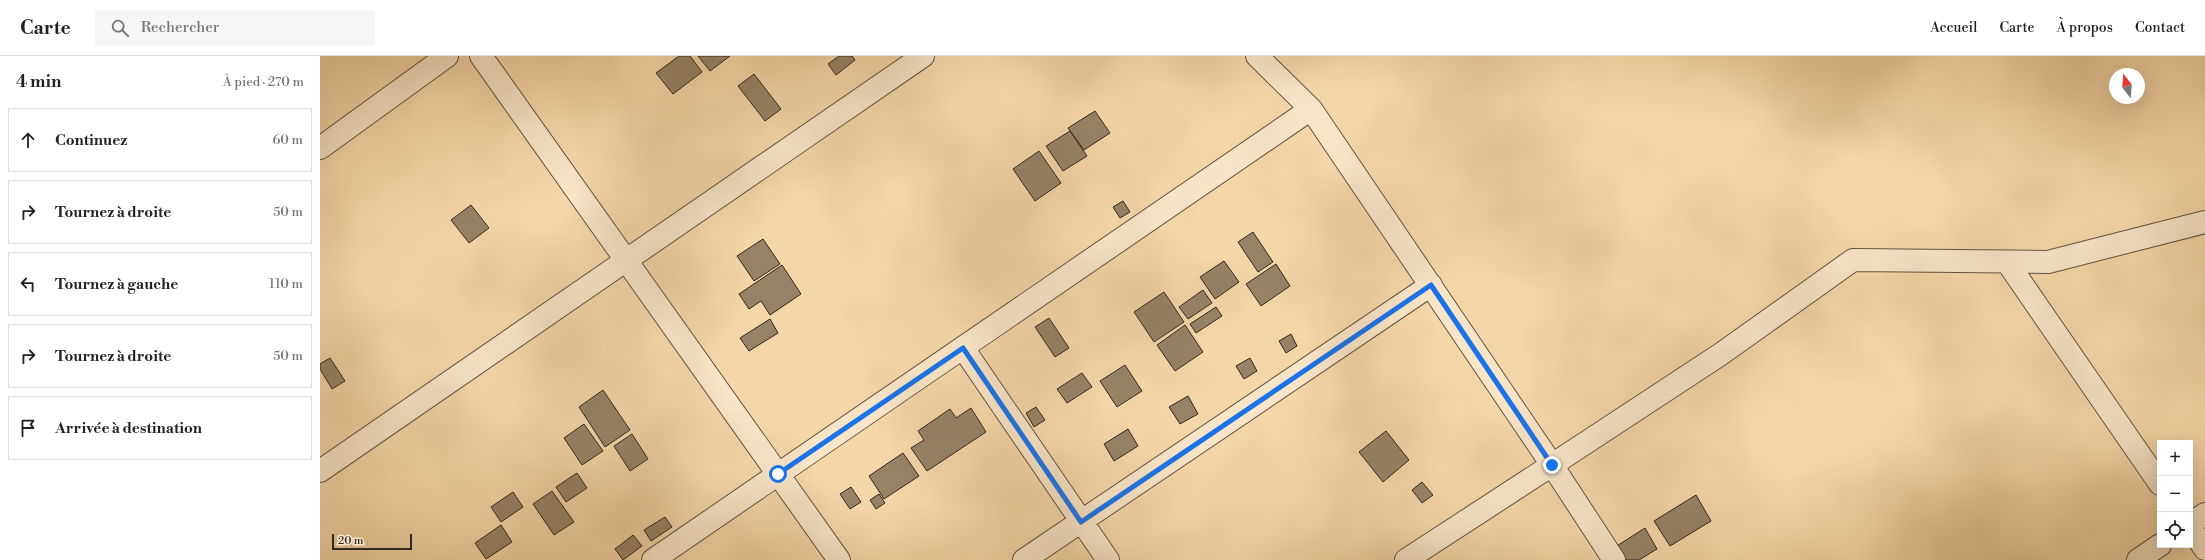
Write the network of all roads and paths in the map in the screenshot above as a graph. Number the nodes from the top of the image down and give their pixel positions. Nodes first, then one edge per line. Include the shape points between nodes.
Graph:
1 (447, 56) edge
2 (480, 56) edge
3 (923, 56) edge
4 (1257, 56) edge
5 (1311, 109) junction
6 (320, 148) edge
7 (2205, 222) edge
8 (626, 260) junction
9 (2007, 262) junction
10 (1431, 285) junction
11 (963, 348) junction
12 (1552, 465) junction
13 (320, 471) edge
14 (778, 474) junction
15 (2157, 480) edge
16 (2205, 514) edge
17 (1081, 522) junction
18 (2193, 524) edge
19 (2193, 531) edge
20 (2157, 547) edge
21 (2205, 549) edge
22 (653, 560) edge
23 (839, 560) edge
24 (1024, 560) edge
25 (1108, 560) edge
26 (1406, 560) edge
27 (1614, 560) edge
28 (2138, 560) edge

1 - 6 street
2 - 8 street
3 - 8 street
4 - 5 street
5 - 10 street
5 - 11 street
7 - 9 street via 2048,262
8 - 13 street
8 - 14 street
9 - 12 street via 1852,260 1721,354
9 - 15 street
10 - 12 street
10 - 17 street
11 - 14 street
11 - 17 street
12 - 26 street
12 - 27 street
14 - 22 street
14 - 23 street
16 - 18 street
17 - 24 street
17 - 25 street
19 - 21 street
20 - 28 street

